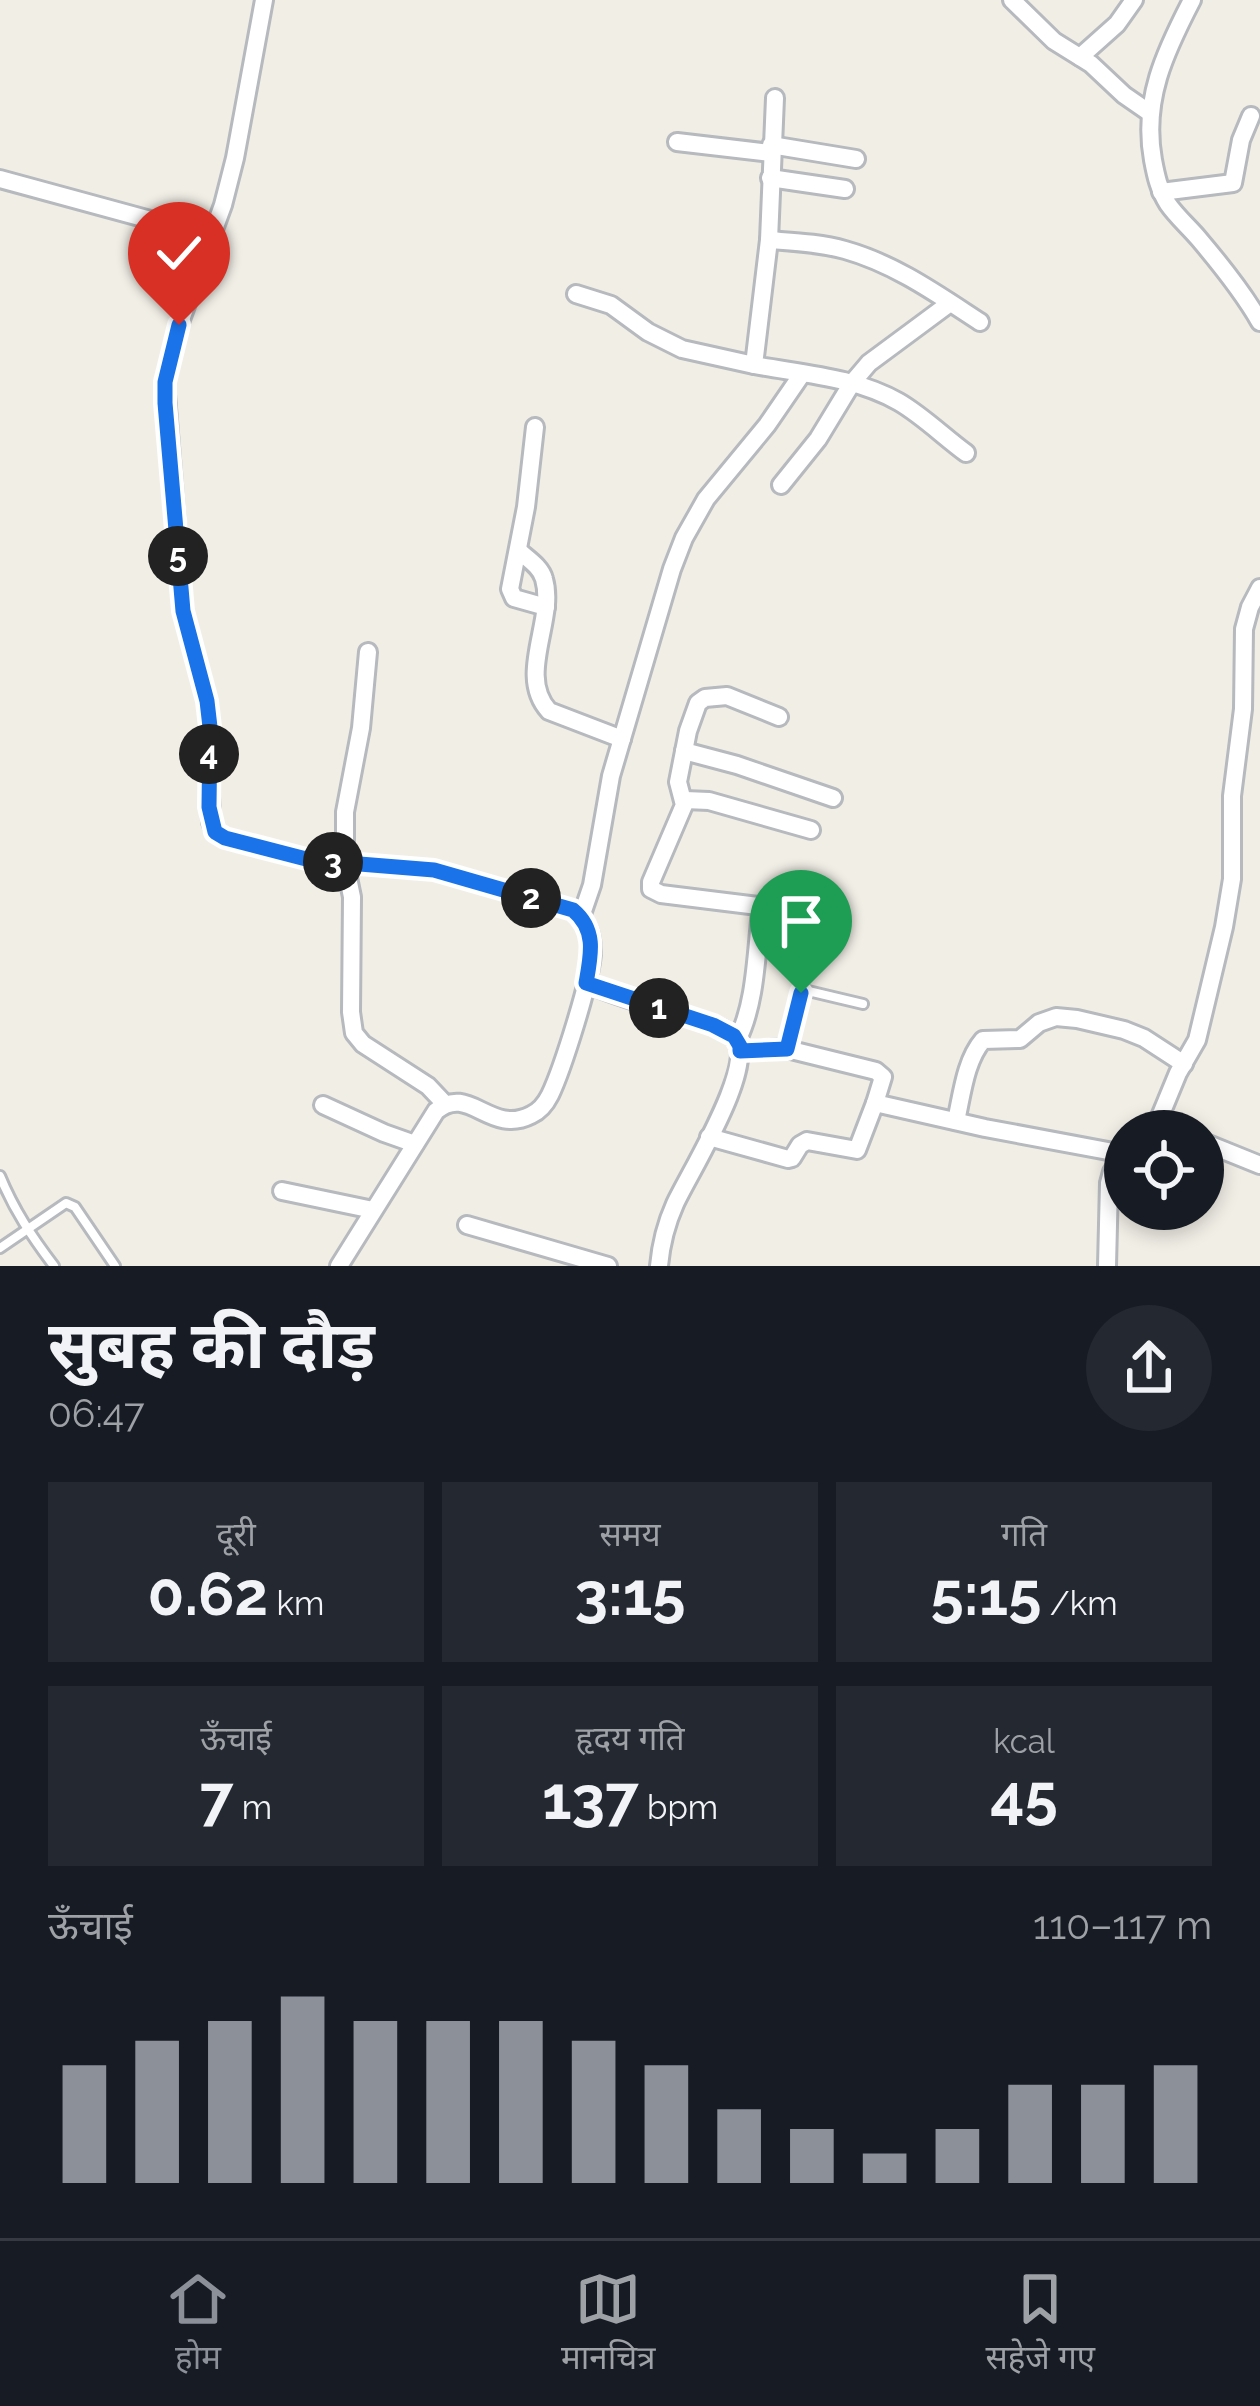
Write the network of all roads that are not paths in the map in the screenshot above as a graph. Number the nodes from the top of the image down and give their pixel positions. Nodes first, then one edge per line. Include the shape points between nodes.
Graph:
1 (264, 0) edge
2 (1012, 0) edge
3 (1134, 0) edge
4 (1192, 0) edge
5 (1080, 56) junction
6 (775, 98) dead end
7 (1150, 113) junction
8 (1251, 116) dead end
9 (677, 142) dead end
10 (771, 149) junction
11 (1260, 149) edge
12 (1239, 151) junction
13 (856, 158) dead end
14 (770, 178) junction
15 (0, 179) edge
16 (845, 189) dead end
17 (1161, 192) junction
18 (212, 237) junction
19 (769, 240) junction
20 (576, 294) dead end
21 (950, 303) junction
22 (980, 322) dead end
23 (1260, 322) edge
24 (754, 365) junction
25 (802, 374) junction
26 (851, 383) junction
27 (536, 428) dead end
28 (967, 453) dead end
29 (782, 485) dead end
30 (519, 551) junction
31 (1260, 588) edge
32 (546, 607) junction
33 (368, 652) dead end
34 (779, 717) dead end
35 (622, 739) junction
36 (1239, 740) junction
37 (1260, 744) edge
38 (684, 751) junction
39 (833, 798) dead end
40 (685, 800) junction
41 (811, 830) dead end
42 (345, 863) junction
43 (581, 917) junction
44 (595, 987) junction
45 (863, 1004) dead end
46 (739, 1046) junction
47 (787, 1049) junction
48 (1184, 1064) junction
49 (875, 1103) junction
50 (445, 1104) junction
51 (323, 1105) dead end
52 (1161, 1110) edge
53 (956, 1121) junction
54 (709, 1137) junction
55 (415, 1144) junction
56 (1104, 1150) edge
57 (1224, 1150) edge
58 (1260, 1165) edge
59 (0, 1176) edge
60 (282, 1191) dead end
61 (373, 1210) junction
62 (467, 1225) dead end
63 (26, 1228) junction
64 (1108, 1230) edge
65 (0, 1248) edge
66 (110, 1264) edge
67 (54, 1266) edge
68 (339, 1266) edge
69 (608, 1266) edge
70 (659, 1266) edge
71 (1107, 1266) edge

1 - 18 street
2 - 5 street
3 - 5 street
4 - 7 street via 1166,51
5 - 7 street
6 - 10 street
7 - 17 street
8 - 12 street
9 - 10 street
10 - 13 street
10 - 14 street
11 - 12 street
12 - 17 street via 1234,183
14 - 16 street
14 - 19 street
15 - 18 street
17 - 23 street
18 - 42 street via 165,382 183,611 210,727 211,822 225,838
19 - 21 street via 873,259
19 - 24 street
20 - 24 street via 611,305 664,342
21 - 22 street
21 - 26 street
24 - 25 street
25 - 26 street
25 - 35 street via 695,516
26 - 28 street via 897,401
26 - 29 street
27 - 30 street
30 - 32 street via 544,575
30 - 32 street via 511,594
31 - 36 street via 1244,629
32 - 35 street via 537,653 542,702
33 - 42 street
34 - 38 street via 727,696 705,698
35 - 43 street
36 - 37 street
36 - 48 street via 1224,927
38 - 39 street
38 - 40 street via 678,782
40 - 41 street
40 - 46 street via 651,889 758,906
42 - 43 street via 434,870
42 - 50 street via 354,1033
43 - 44 street
44 - 46 street via 713,1025
44 - 50 street via 538,1111 496,1119 462,1102
45 - 47 lane via 804,990
46 - 47 street
46 - 54 street via 727,1102
47 - 49 street via 881,1073
48 - 52 street
48 - 53 street via 1124,1030 1056,1017 1020,1039 979,1043
49 - 53 street
49 - 54 street via 857,1150 807,1141 788,1160
50 - 55 street
51 - 55 street
53 - 56 street
54 - 70 street via 665,1229
55 - 61 street
57 - 58 street
59 - 63 lane
60 - 61 street
61 - 68 street
62 - 69 street
63 - 65 lane
63 - 66 lane via 66,1203
63 - 67 lane
64 - 71 street

